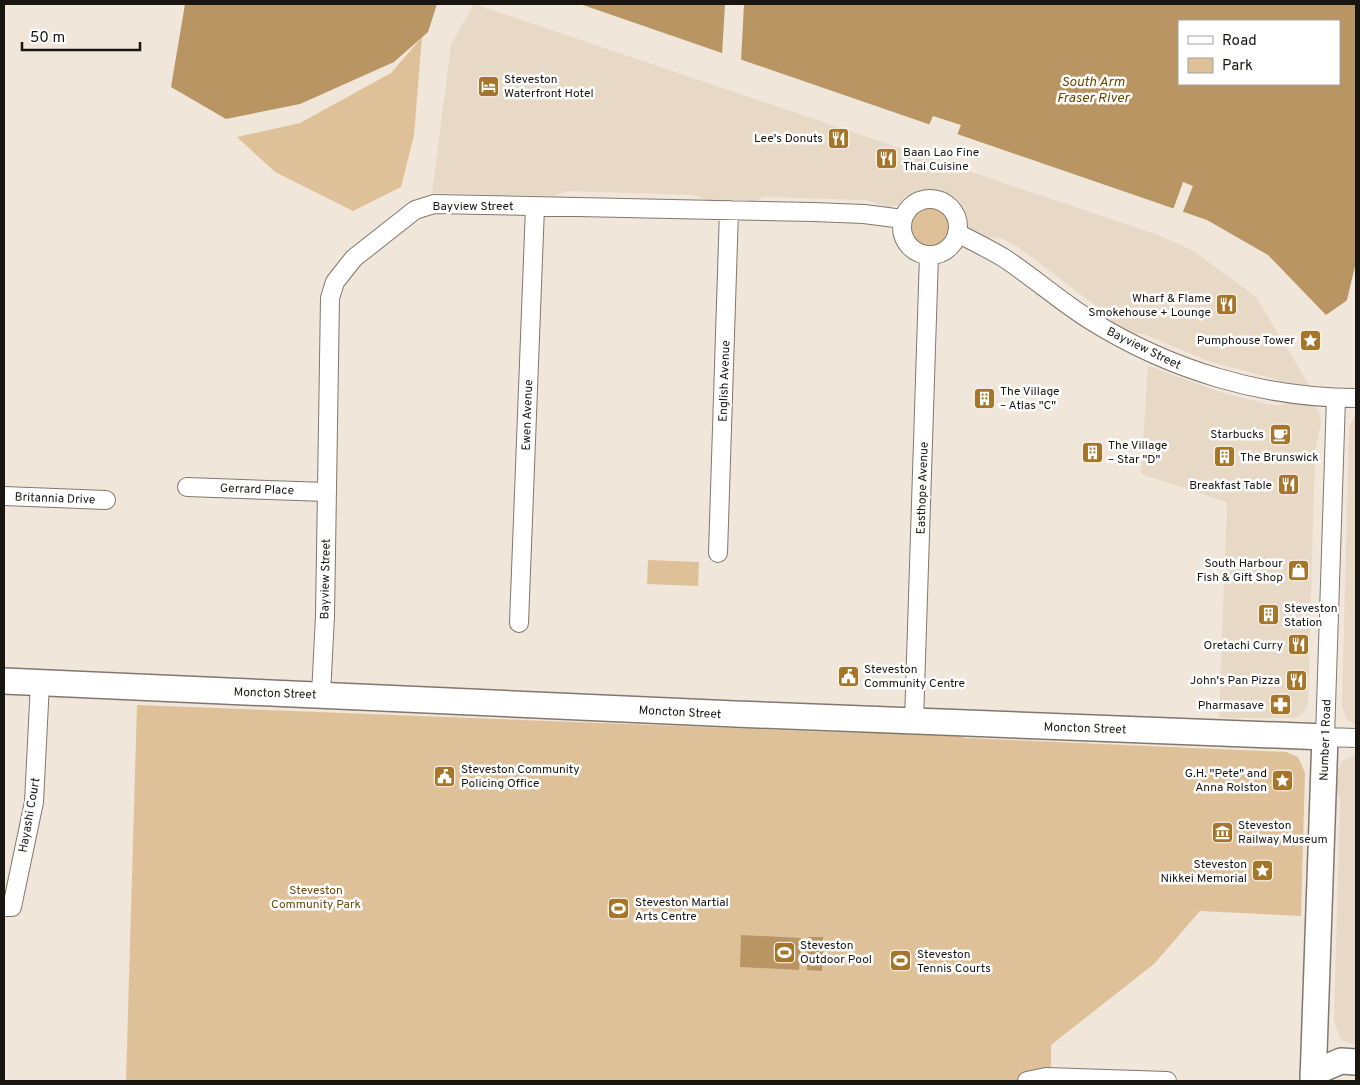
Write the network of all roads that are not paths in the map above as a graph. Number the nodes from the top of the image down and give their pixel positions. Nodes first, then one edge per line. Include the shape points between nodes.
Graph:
1 (535, 207) junction
2 (729, 210) junction
3 (903, 219) junction
4 (957, 233) junction
5 (929, 254) junction
6 (1336, 398) junction
7 (1356, 398) edge
8 (187, 487) dead end
9 (326, 492) junction
10 (4, 496) edge
11 (106, 500) dead end
12 (718, 552) dead end
13 (519, 623) dead end
14 (4, 681) edge
15 (40, 683) junction
16 (320, 695) junction
17 (914, 721) junction
18 (1325, 737) junction
19 (1356, 738) edge
20 (4, 907) edge
21 (1356, 1062) edge
22 (1308, 1079) edge
23 (1027, 1081) edge
24 (1168, 1081) edge

1 - 2 street, Bayview Street
1 - 9 street, Bayview Street via 434,204 415,210 354,258 335,282 330,298
1 - 13 street, Ewen Avenue
2 - 3 street, Bayview Street via 864,214
2 - 12 street, English Avenue
3 - 4 street via 920,200 937,200 952,209
3 - 5 street via 907,243 920,253
4 - 5 street via 944,251
4 - 6 street, Bayview Street via 1003,258 1096,324 1175,365 1275,392
5 - 17 street, Easthope Avenue
6 - 7 street, Bayview Street
6 - 18 street, Number 1 Road
8 - 9 street, Gerrard Place
9 - 16 street, Bayview Street via 325,616
10 - 11 street, Britannia Drive
14 - 15 street, Moncton Street
15 - 16 street, Moncton Street
15 - 20 street, Hayashi Court via 34,802 12,908
16 - 17 street, Moncton Street
17 - 18 street, Moncton Street
18 - 19 street, Moncton Street
18 - 22 street, Number 1 Road
21 - 22 street via 1341,1061
23 - 24 street via 1046,1077

